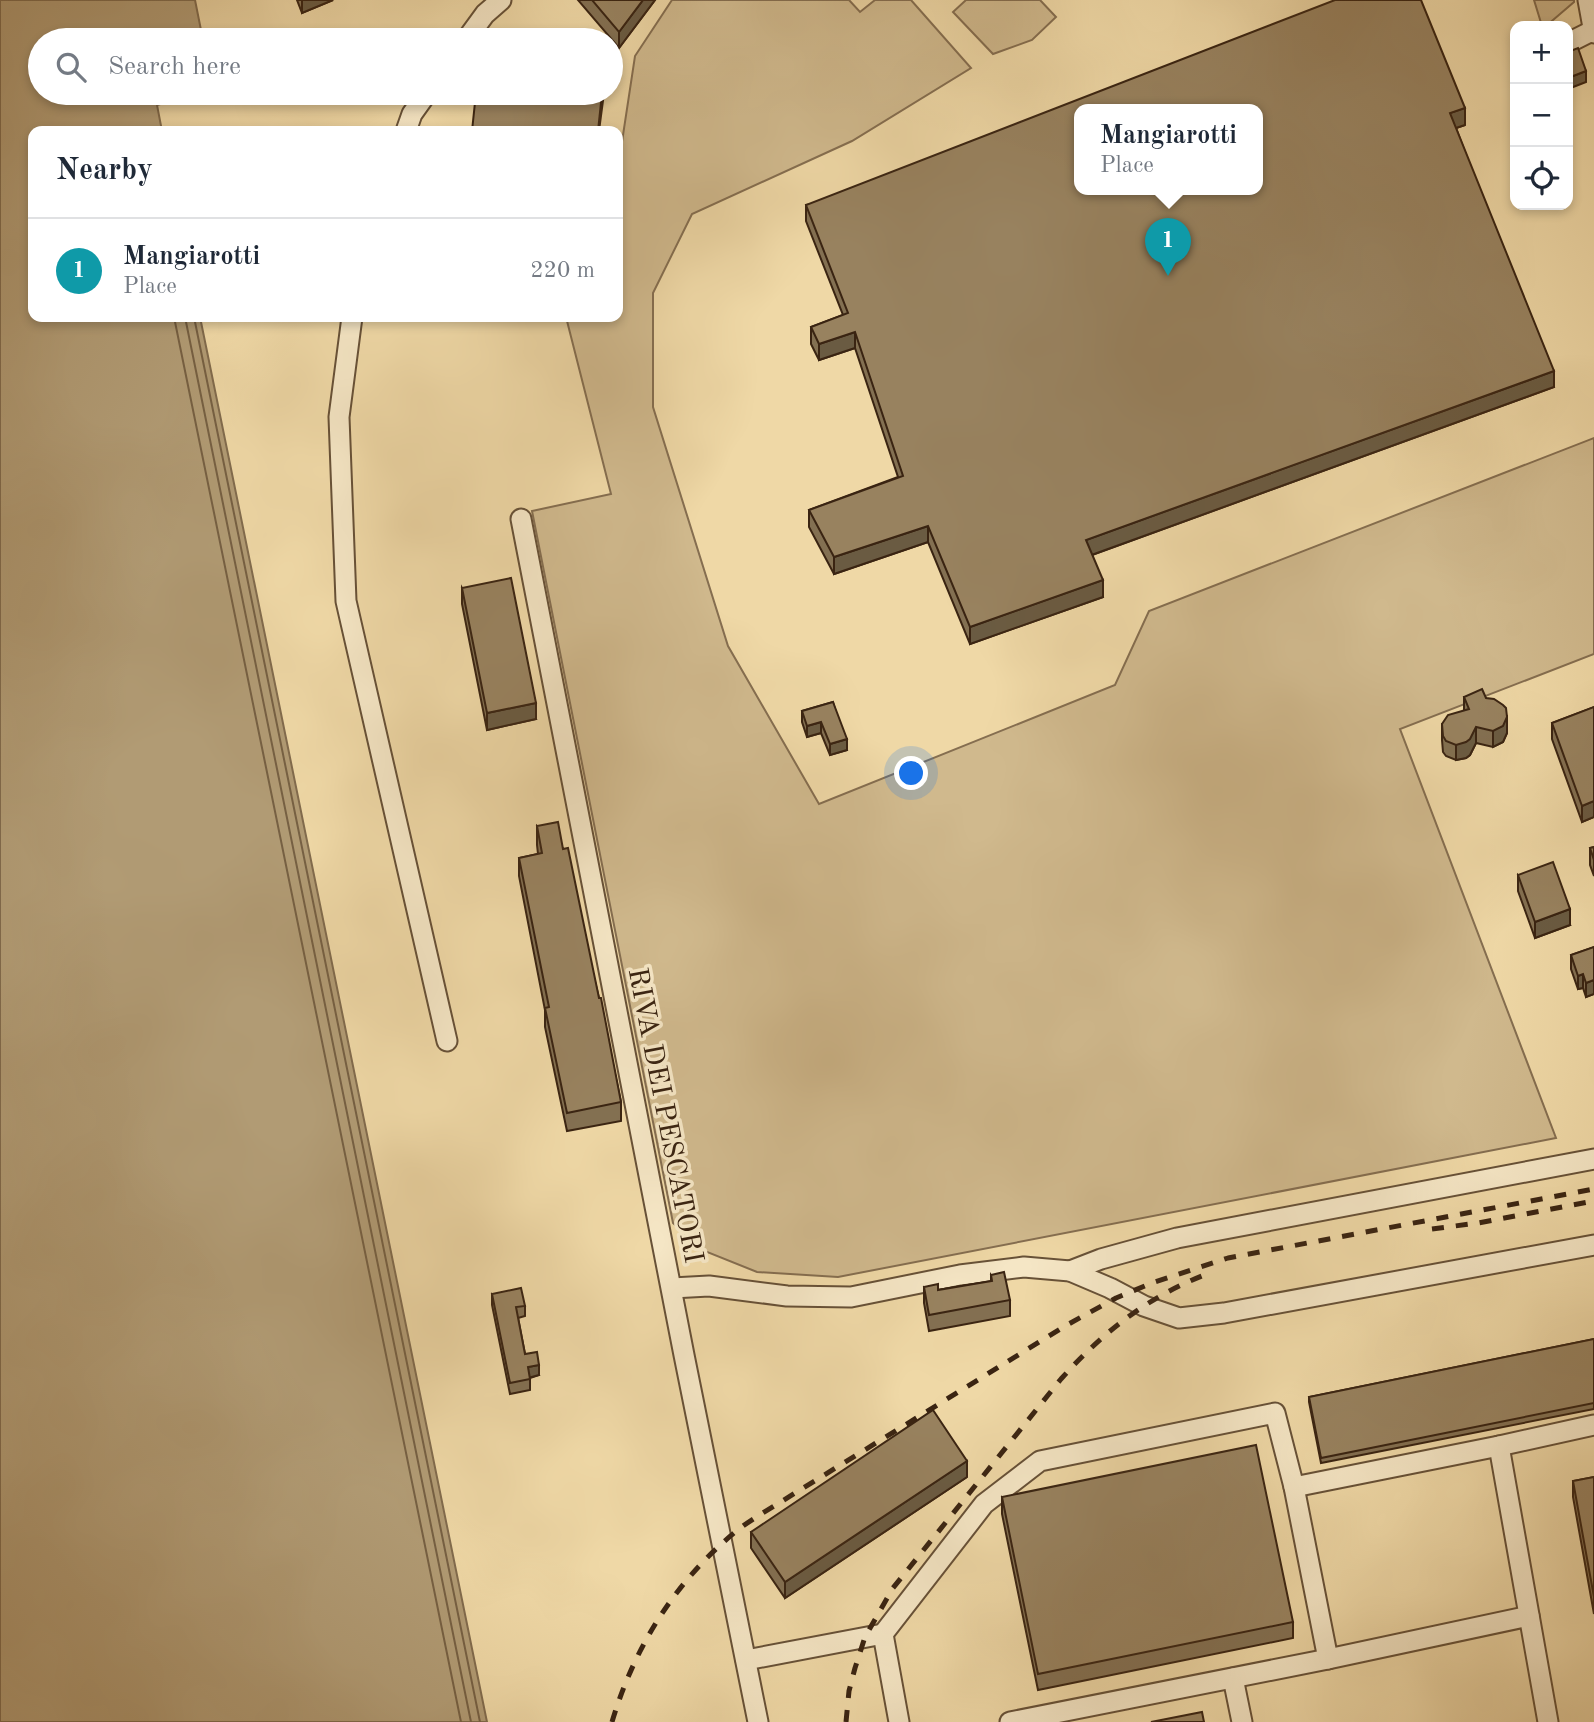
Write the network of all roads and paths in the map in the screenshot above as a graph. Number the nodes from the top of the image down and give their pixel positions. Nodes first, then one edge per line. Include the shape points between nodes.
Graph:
1 (500, 0) edge
2 (1588, 0) edge
3 (475, 28) edge
4 (1594, 32) edge
5 (1573, 41) edge
6 (418, 105) edge
7 (408, 126) edge
8 (351, 322) edge
9 (521, 519) dead end
10 (447, 1041) dead end
11 (1594, 1159) edge
12 (1594, 1245) edge
13 (1070, 1271) junction
14 (672, 1289) junction
15 (1594, 1425) edge
16 (1499, 1447) junction
17 (1294, 1487) junction
18 (1529, 1616) junction
19 (883, 1634) junction
20 (1328, 1659) junction
21 (746, 1660) junction
22 (1233, 1678) junction
23 (758, 1722) edge
24 (899, 1722) edge
25 (1010, 1722) edge
26 (1242, 1722) edge
27 (1548, 1722) edge

1 - 3 street
2 - 4 street
4 - 5 street
6 - 7 street
8 - 10 street via 338,417 346,601
9 - 14 street, RIVA DEI PESCATORI
11 - 13 street via 1177,1238
12 - 13 street via 1179,1318
13 - 14 street via 1024,1268 960,1275 851,1297 787,1296 709,1286
14 - 21 street, RIVA DEI PESCATORI
15 - 16 street
16 - 17 street
16 - 18 street
17 - 19 street via 1275,1413 1040,1461 984,1504
17 - 20 street
18 - 20 street
18 - 27 street
19 - 21 street
19 - 24 street
20 - 22 street
21 - 23 street, RIVA DEI PESCATORI
22 - 25 street
22 - 26 street

